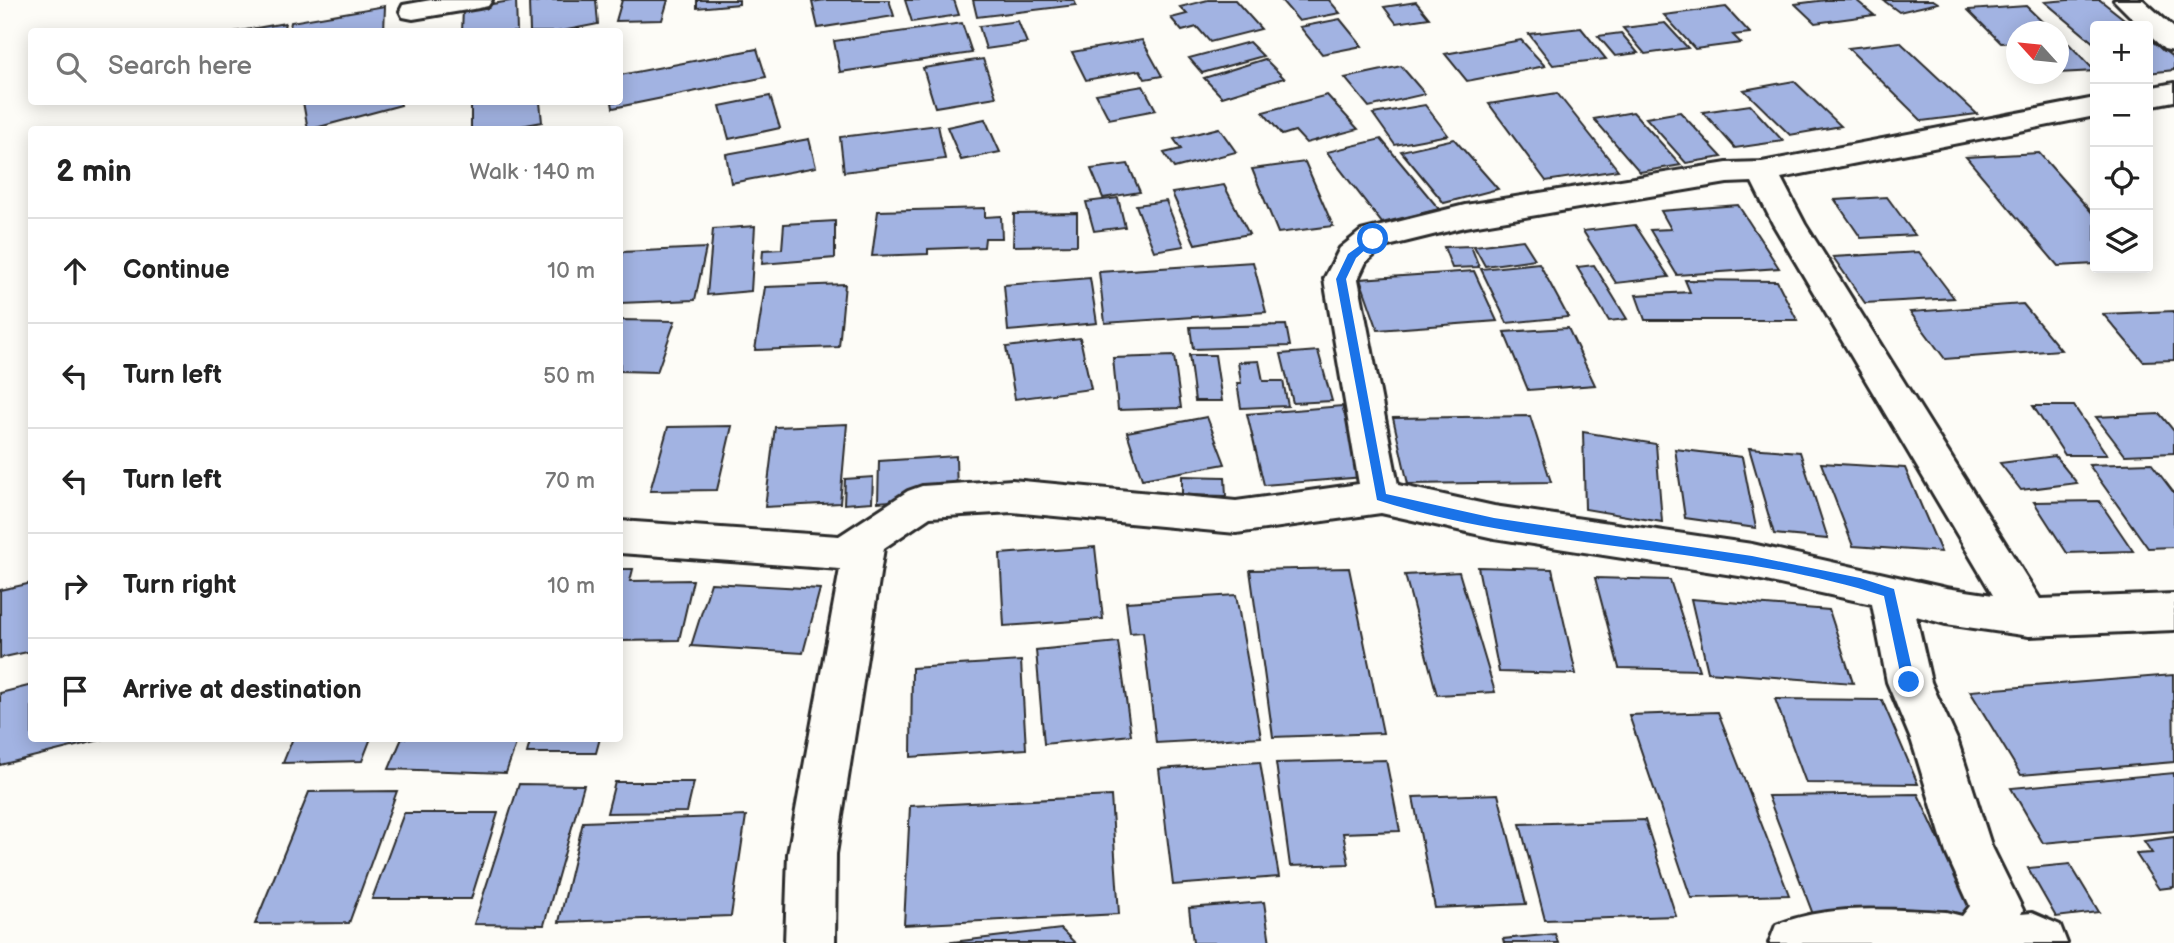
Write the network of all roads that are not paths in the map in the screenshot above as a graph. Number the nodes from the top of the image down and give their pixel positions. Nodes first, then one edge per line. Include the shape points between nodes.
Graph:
1 (479, 0) edge
2 (2127, 0) edge
3 (412, 11) dead end
4 (2174, 43) edge
5 (2174, 92) edge
6 (2153, 96) edge
7 (2090, 108) edge
8 (1762, 172) junction
9 (1381, 497) junction
10 (623, 537) edge
11 (845, 553) junction
12 (1890, 593) junction
13 (2174, 612) edge
14 (2029, 618) junction
15 (1846, 938) edge
16 (810, 943) edge
17 (1794, 943) edge
18 (1972, 943) edge
19 (2042, 943) edge

1 - 3 street
2 - 4 street
5 - 6 street
7 - 8 street
8 - 9 street via 1727,173 1465,216 1373,239 1352,256 1341,279
8 - 14 street
9 - 11 street via 1236,517 1012,496 922,502
9 - 12 street via 1494,522 1752,561
10 - 11 street
11 - 16 street via 864,546 812,854
12 - 14 street
12 - 18 street via 1909,682 1935,742 1970,853 1998,910
13 - 14 street
15 - 17 street
15 - 18 street via 1946,937
18 - 19 street via 2032,938

